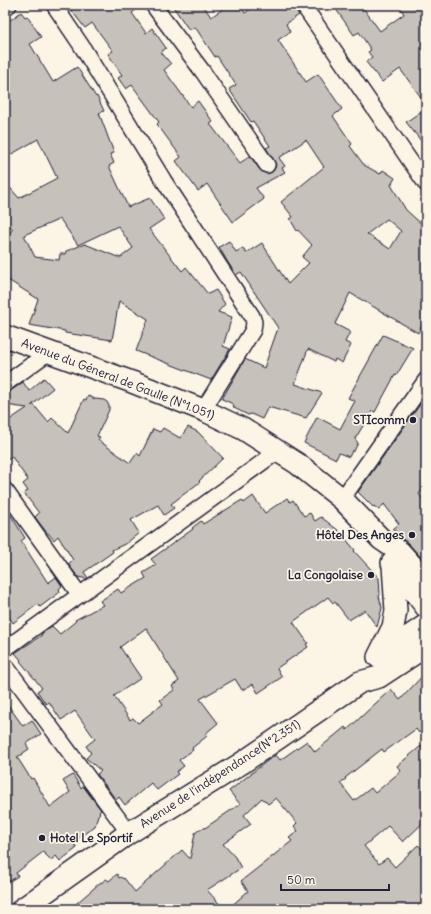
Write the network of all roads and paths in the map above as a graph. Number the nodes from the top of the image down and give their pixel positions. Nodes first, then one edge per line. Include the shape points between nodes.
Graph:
1 (8, 5) edge
2 (54, 5) edge
3 (153, 5) edge
4 (303, 5) edge
5 (5, 8) edge
6 (267, 165) dead end
7 (426, 184) edge
8 (5, 336) edge
9 (49, 352) junction
10 (426, 380) edge
11 (5, 384) edge
12 (203, 410) junction
13 (278, 451) junction
14 (5, 490) edge
15 (342, 499) junction
16 (381, 539) junction
17 (393, 565) junction
18 (426, 581) edge
19 (79, 594) junction
20 (426, 607) edge
21 (426, 625) edge
22 (426, 646) edge
23 (5, 649) edge
24 (378, 657) junction
25 (5, 665) edge
26 (360, 682) junction
27 (129, 832) junction
28 (22, 909) edge

1 - 5 street
2 - 12 street via 252,316 253,330
3 - 6 street
4 - 7 street
8 - 9 main road, Avenue du Géneral de Gaulle (N°1.051)
9 - 11 street
9 - 12 main road, Avenue du Géneral de Gaulle (N°1.051)
10 - 15 street
12 - 13 main road, Avenue du Géneral de Gaulle (N°1.051) via 243,429
13 - 15 main road, Avenue du Géneral de Gaulle (N°1.051)
13 - 19 street
14 - 19 street
15 - 16 main road, Avenue du Géneral de Gaulle (N°1.051)
16 - 17 main road, Avenue du Géneral de Gaulle (N°1.051)
16 - 18 main road, Avenue du Géneral de Gaulle (N°1.051) via 400,552
17 - 20 main road, Avenue du Géneral de Gaulle (N°1.051)
17 - 24 main road via 396,611 393,627
19 - 23 street
21 - 24 main road, Avenue de l'indépendance(N°2.351)
22 - 26 main road, Avenue de l'indépendance(N°2.351) via 379,677
24 - 26 main road, Avenue de l'indépendance(N°2.351) via 369,664
25 - 27 street
26 - 27 main road, Avenue de l'indépendance(N°2.351) via 242,763
27 - 28 main road, Avenue de l'indépendance(N°2.351)

